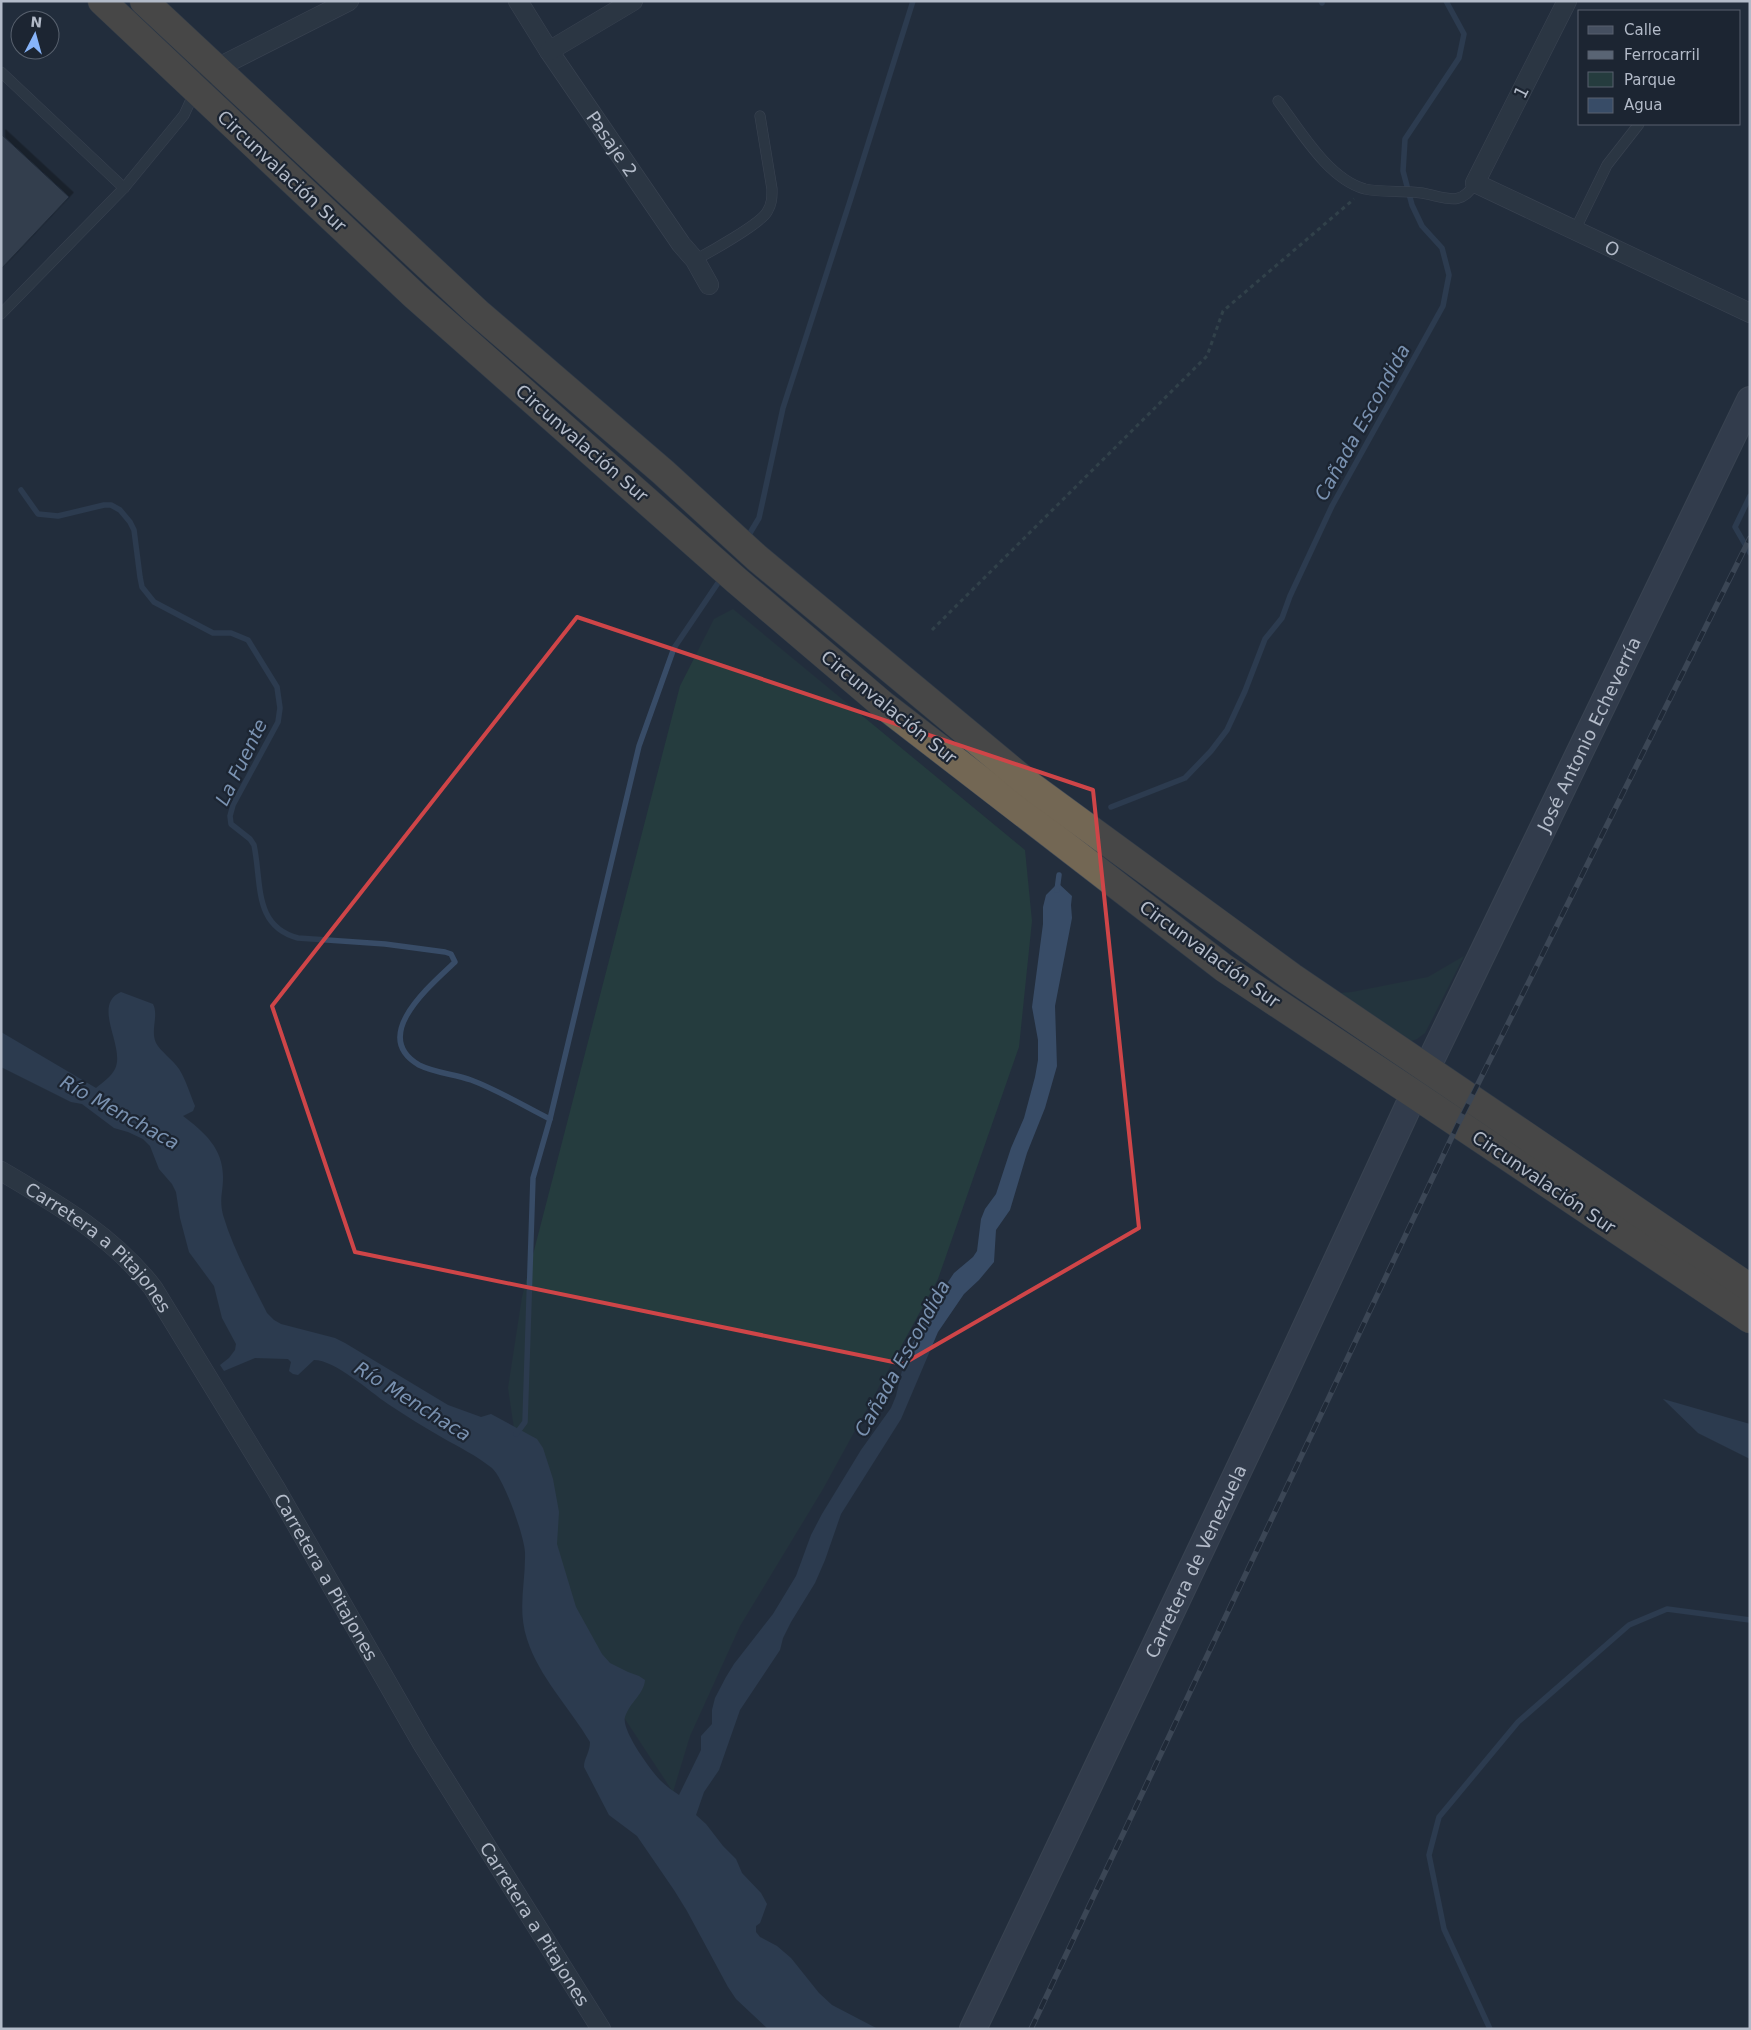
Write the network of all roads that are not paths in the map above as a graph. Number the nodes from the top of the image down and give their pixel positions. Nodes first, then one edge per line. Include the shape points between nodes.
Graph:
1 (102, 1) edge
2 (144, 1) edge
3 (349, 1) edge
4 (518, 1) edge
5 (633, 1) edge
6 (1567, 1) edge
7 (549, 52) junction
8 (215, 69) junction
9 (1, 72) edge
10 (196, 89) junction
11 (1278, 101) dead end
12 (760, 116) dead end
13 (1638, 125) edge
14 (1475, 183) junction
15 (124, 188) junction
16 (1575, 230) junction
17 (695, 260) junction
18 (709, 285) dead end
19 (1750, 313) edge
20 (1, 314) edge
21 (1750, 400) edge
22 (1427, 1068) junction
23 (1414, 1094) junction
24 (1, 1171) edge
25 (1750, 1288) edge
26 (1750, 1319) edge
27 (601, 2029) edge
28 (973, 2029) edge

1 - 10 highway, Circunvalación Sur
2 - 8 highway, Circunvalación Sur
3 - 8 street
4 - 7 street, Pasaje 2
5 - 7 street
6 - 14 street, 1
7 - 17 street, Pasaje 2
8 - 10 street
8 - 22 highway, Circunvalación Sur via 477,312 663,472 734,539 1031,786 1292,977
9 - 15 lane
10 - 15 lane via 184,115
10 - 23 highway, Circunvalación Sur via 415,296 736,580 882,704 1224,968
11 - 14 lane via 1321,159 1349,182 1366,189 1408,191 1450,200 1463,197
12 - 17 lane via 772,201 766,214 725,244
13 - 16 lane via 1607,165
14 - 16 street, O
15 - 20 lane
16 - 19 street, O
17 - 18 street, Pasaje 2
21 - 22 main road, José Antonio Echeverría
22 - 23 highway
22 - 25 highway, Circunvalación Sur
23 - 26 highway, Circunvalación Sur
23 - 28 main road, Carretera de Venezuela
24 - 27 street, Carretera a Pitajones via 102,1235 131,1261 153,1288 290,1513 423,1745

